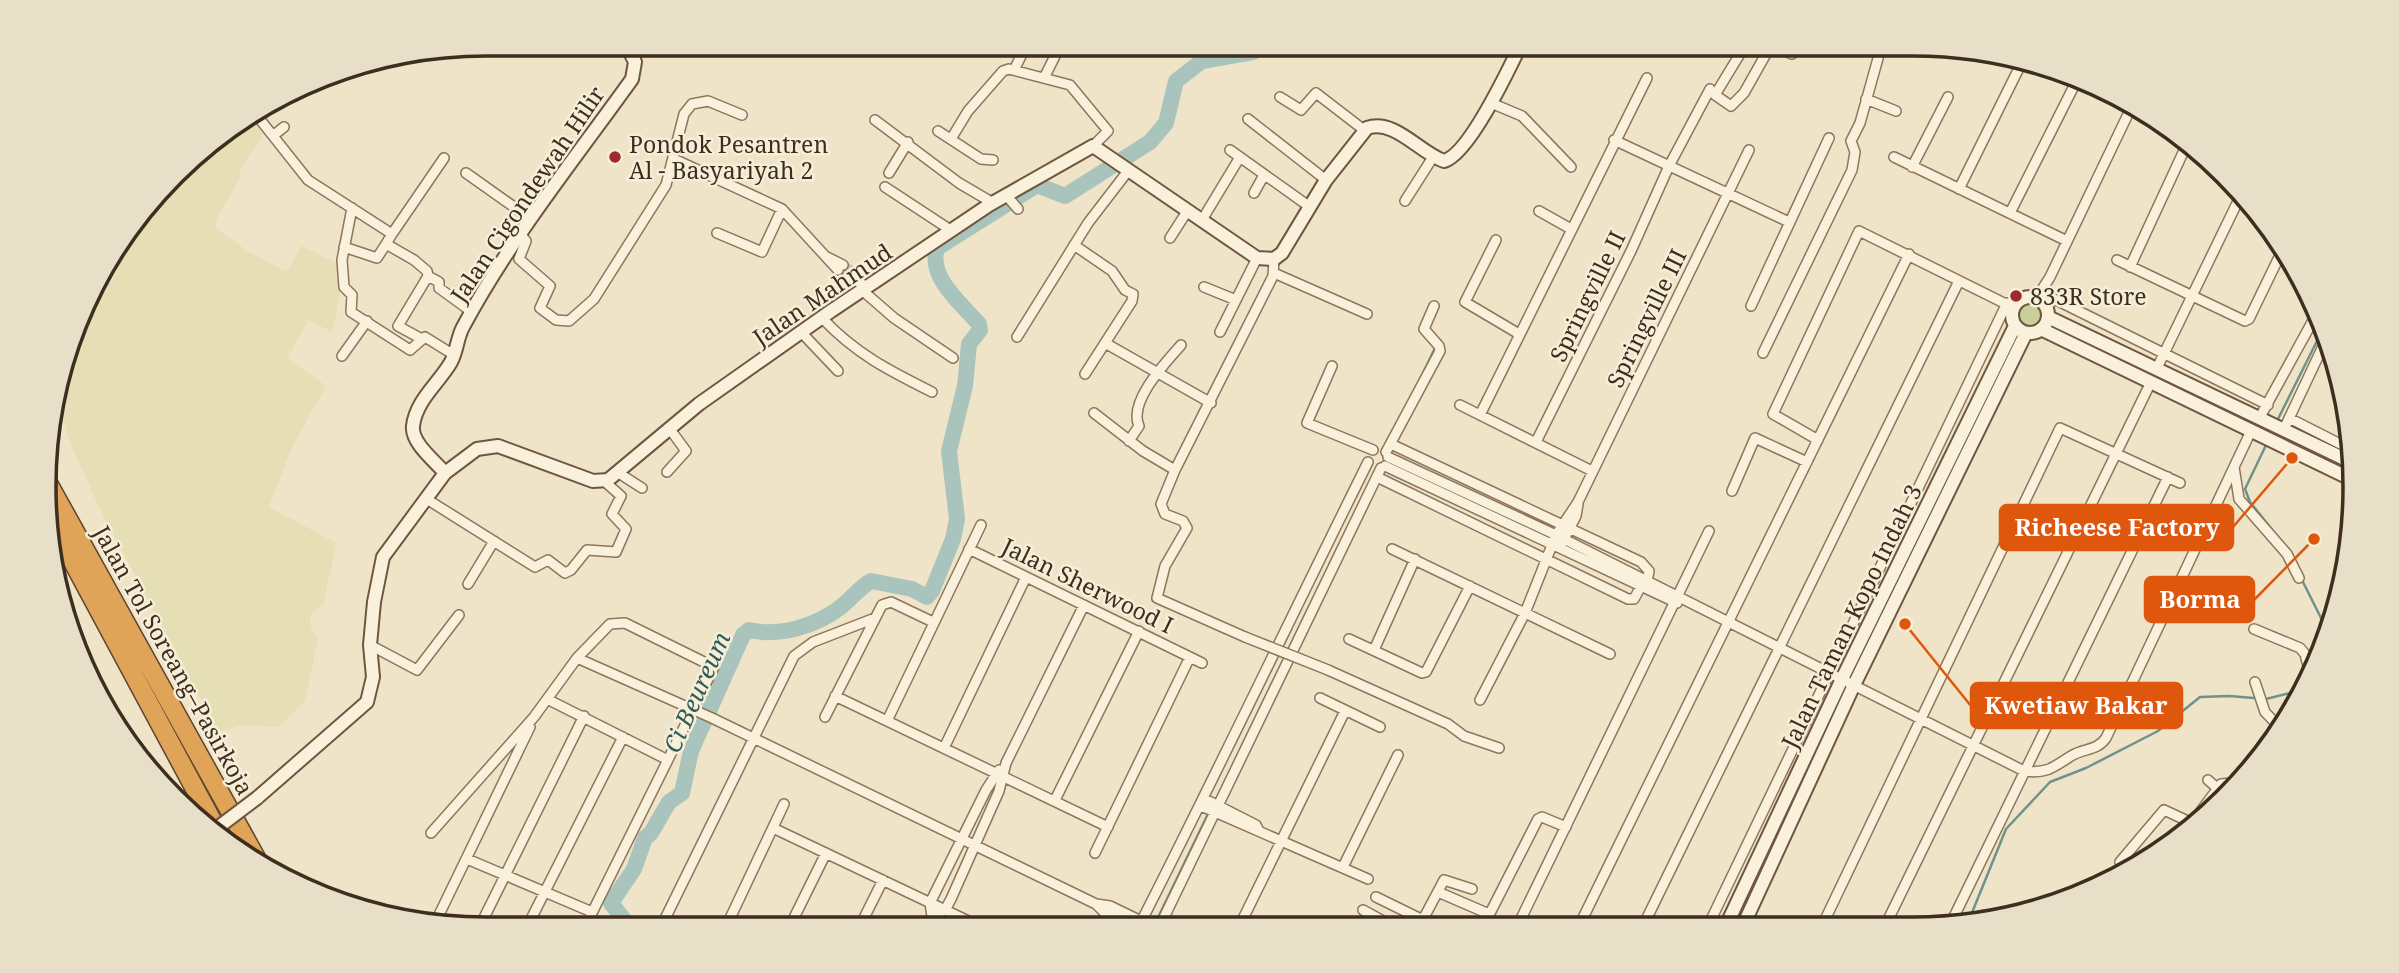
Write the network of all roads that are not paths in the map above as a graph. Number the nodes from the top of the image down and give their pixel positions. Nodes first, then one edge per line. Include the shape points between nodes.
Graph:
1 (632, 56) edge
2 (1021, 56) edge
3 (1055, 56) edge
4 (1515, 56) edge
5 (1739, 56) edge
6 (1764, 56) edge
7 (1879, 56) edge
8 (1014, 70) junction
9 (2018, 70) edge
10 (1044, 78) junction
11 (1647, 78) dead end
12 (2073, 88) edge
13 (1710, 89) dead end
14 (1280, 97) dead end
15 (1948, 97) dead end
16 (1866, 99) junction
17 (1491, 103) junction
18 (1896, 111) dead end
19 (2128, 114) edge
20 (742, 115) dead end
21 (1248, 119) dead end
22 (261, 120) edge
23 (875, 120) dead end
24 (284, 127) dead end
25 (1364, 130) junction
26 (939, 131) dead end
27 (274, 135) junction
28 (951, 138) junction
29 (1829, 138) dead end
30 (1614, 140) junction
31 (908, 142) junction
32 (1093, 146) junction
33 (1230, 150) dead end
34 (1749, 150) dead end
35 (2183, 152) edge
36 (1240, 157) junction
37 (1433, 157) junction
38 (1894, 157) dead end
39 (444, 158) dead end
40 (674, 159) junction
41 (993, 160) dead end
42 (1668, 166) junction
43 (1572, 167) dead end
44 (1912, 167) junction
45 (1127, 170) junction
46 (466, 173) dead end
47 (888, 173) dead end
48 (1264, 175) junction
49 (1326, 180) junction
50 (885, 187) dead end
51 (1959, 189) junction
52 (1254, 193) dead end
53 (1727, 195) junction
54 (1405, 201) dead end
55 (2237, 204) edge
56 (1310, 207) junction
57 (352, 208) junction
58 (993, 208) junction
59 (782, 209) junction
60 (1188, 210) junction
61 (1539, 211) dead end
62 (2010, 213) junction
63 (531, 219) junction
64 (1202, 220) junction
65 (1789, 222) junction
66 (1571, 229) junction
67 (952, 230) junction
68 (717, 233) dead end
69 (392, 234) junction
70 (520, 234) junction
71 (1170, 238) dead end
72 (1496, 240) dead end
73 (2067, 241) junction
74 (386, 244) junction
75 (1074, 245) junction
76 (344, 247) junction
77 (1909, 254) junction
78 (1257, 258) junction
79 (1274, 259) junction
80 (2278, 259) edge
81 (2117, 260) dead end
82 (841, 267) tunnel mouth
83 (2130, 267) junction
84 (850, 273) tunnel mouth
85 (1274, 273) junction
86 (428, 276) junction
87 (1959, 281) junction
88 (863, 286) junction
89 (1204, 287) dead end
90 (2038, 295) junction
91 (2191, 297) junction
92 (1236, 300) junction
93 (2010, 305) junction
94 (1434, 306) dead end
95 (1751, 306) dead end
96 (472, 312) junction
97 (1367, 314) dead end
98 (2048, 317) junction
99 (822, 318) junction
100 (367, 321) junction
101 (2311, 324) edge
102 (2041, 329) junction
103 (2020, 330) junction
104 (801, 332) junction
105 (1220, 332) dead end
106 (1519, 334) junction
107 (1017, 337) dead end
108 (420, 338) junction
109 (1105, 343) junction
110 (1181, 345) dead end
111 (2320, 350) edge
112 (1763, 353) dead end
113 (454, 355) junction
114 (2164, 355) junction
115 (342, 356) dead end
116 (953, 358) dead end
117 (1332, 366) dead end
118 (2157, 368) junction
119 (838, 371) dead end
120 (1157, 372) junction
121 (1085, 374) dead end
122 (2151, 382) junction
123 (932, 392) dead end
124 (1211, 403) junction
125 (1460, 405) dead end
126 (2268, 405) junction
127 (1094, 413) dead end
128 (1480, 415) junction
129 (2276, 422) junction
130 (669, 428) junction
131 (2262, 436) junction
132 (1818, 440) junction
133 (1129, 441) junction
134 (1536, 442) junction
135 (2341, 449) edge
136 (1373, 450) junction
137 (2116, 453) junction
138 (1385, 461) junction
139 (1368, 462) junction
140 (1807, 463) junction
141 (2234, 467) junction
142 (1175, 470) junction
143 (1592, 471) junction
144 (617, 472) junction
145 (667, 472) dead end
146 (445, 473) junction
147 (2343, 475) edge
148 (2168, 477) junction
149 (2180, 483) dead end
150 (595, 485) junction
151 (642, 488) dead end
152 (1732, 491) dead end
153 (56, 498) edge
154 (425, 498) junction
155 (981, 525) dead end
156 (1567, 526) junction
157 (1709, 531) dead end
158 (59, 536) edge
159 (495, 541) junction
160 (1558, 542) junction
161 (969, 549) junction
162 (1392, 550) dead end
163 (1896, 554) junction
164 (1415, 559) junction
165 (1550, 559) junction
166 (1026, 577) junction
167 (2299, 578) dead end
168 (468, 584) dead end
169 (1644, 584) junction
170 (1470, 586) junction
171 (1675, 599) junction
172 (1084, 605) junction
173 (1525, 613) junction
174 (458, 615) dead end
175 (875, 618) junction
176 (933, 622) junction
177 (1727, 624) junction
178 (2254, 629) dead end
179 (1139, 631) junction
180 (1349, 639) dead end
181 (370, 645) junction
182 (1374, 650) junction
183 (1779, 650) junction
184 (1610, 654) dead end
185 (1190, 657) junction
186 (577, 659) junction
187 (2306, 660) edge
188 (1202, 663) dead end
189 (1269, 664) junction
190 (1283, 670) junction
191 (1841, 681) junction
192 (2255, 682) dead end
193 (835, 696) junction
194 (1320, 698) dead end
195 (547, 699) junction
196 (1480, 700) dead end
197 (1345, 711) junction
198 (698, 712) junction
199 (584, 716) junction
200 (534, 718) junction
201 (825, 718) dead end
202 (1922, 719) junction
203 (887, 721) junction
204 (2272, 723) edge
205 (1380, 727) dead end
206 (623, 737) junction
207 (753, 740) junction
208 (1974, 744) junction
209 (944, 748) junction
210 (1499, 748) dead end
211 (1398, 755) dead end
212 (668, 760) junction
213 (2024, 771) junction
214 (1000, 775) junction
215 (2208, 780) dead end
216 (2225, 782) edge
217 (2217, 788) junction
218 (2211, 796) edge
219 (1055, 800) junction
220 (1203, 803) junction
221 (785, 804) dead end
222 (1218, 810) junction
223 (209, 815) edge
224 (2185, 820) edge
225 (221, 825) edge
226 (1108, 827) junction
227 (1566, 827) junction
228 (773, 828) junction
229 (431, 833) dead end
230 (1281, 840) junction
231 (961, 841) junction
232 (249, 845) edge
233 (975, 848) junction
234 (1745, 851) junction
235 (826, 853) junction
236 (1095, 853) dead end
237 (1759, 858) junction
238 (467, 859) junction
239 (2121, 863) edge
240 (1343, 867) junction
241 (503, 876) junction
242 (1368, 879) dead end
243 (883, 880) junction
244 (1472, 889) dead end
245 (545, 890) junction
246 (1438, 892) junction
247 (1376, 897) dead end
248 (930, 902) junction
249 (945, 910) junction
250 (1363, 910) dead end
251 (592, 912) junction
252 (439, 914) edge
253 (1489, 914) junction
254 (1955, 914) edge
255 (932, 916) joint
256 (484, 917) edge
257 (532, 917) edge
258 (590, 917) edge
259 (666, 917) edge
260 (731, 917) edge
261 (795, 917) edge
262 (864, 917) edge
263 (959, 917) edge
264 (1114, 917) edge
265 (1142, 917) edge
266 (1165, 917) edge
267 (1244, 917) edge
268 (1376, 917) edge
269 (1411, 917) edge
270 (1424, 917) edge
271 (1488, 917) edge
272 (1522, 917) edge
273 (1583, 917) edge
274 (1647, 917) edge
275 (1712, 917) edge
276 (1730, 917) edge
277 (1747, 917) edge
278 (1826, 917) edge
279 (1889, 917) edge

1 - 63 street, Jalan Cigondewah Hilir via 632,79
2 - 8 street
3 - 10 street
4 - 17 street
5 - 6 street via 1715,95 1731,106 1744,93
7 - 16 street
8 - 10 street
8 - 28 street via 1003,71
9 - 51 street
10 - 32 street via 1070,85 1108,131
11 - 30 street
12 - 62 street
13 - 42 street, Springville II
14 - 25 street via 1301,110 1317,93
15 - 44 street
16 - 18 street
16 - 112 street via 1851,141 1855,152 1852,170
17 - 37 street via 1455,156 1444,161
17 - 43 street via 1522,116
19 - 73 street
20 - 40 street via 708,101 692,104 684,114
21 - 49 street
22 - 27 street
23 - 31 street
24 - 27 street
25 - 37 street via 1383,125
25 - 49 street
26 - 28 street
27 - 57 street via 308,180
28 - 41 street via 981,159
29 - 65 street
30 - 42 street
30 - 66 street
31 - 47 street
31 - 58 street
32 - 45 street
32 - 58 street, Jalan Mahmud via 1012,202
33 - 36 street
34 - 53 street, Springville III
35 - 83 street
36 - 48 street
36 - 64 street
37 - 54 street
38 - 44 street
39 - 69 street
40 - 59 street
40 - 70 street via 666,185 610,275 594,299 569,321 556,320 540,308 550,286 519,259 526,241
42 - 53 street
42 - 134 street, Springville II
44 - 51 street
45 - 60 street
45 - 75 street
46 - 63 street
48 - 52 street
48 - 56 street
49 - 56 street
50 - 67 street
51 - 62 street
53 - 65 street
53 - 143 street, Springville III
55 - 91 street
56 - 79 street
57 - 69 street
57 - 76 street
58 - 67 street, Jalan Mahmud
59 - 68 street via 762,252
59 - 82 street
60 - 64 street
60 - 71 street
61 - 66 street
62 - 73 street
63 - 70 street, Jalan Cigondewah Hilir
64 - 78 street
65 - 95 street
66 - 106 street
67 - 88 street, Jalan Mahmud
69 - 74 street
70 - 96 street, Jalan Cigondewah Hilir
72 - 106 street via 1465,302
73 - 90 street
74 - 76 street via 377,258
74 - 86 street via 414,260
75 - 107 street
75 - 109 street via 1112,271 1133,294
76 - 100 street via 343,281 351,293 350,310
77 - 87 street
77 - 132 street
77 - 132 street via 1864,232 1856,234 1773,414
78 - 79 street
78 - 92 street
79 - 85 street
80 - 91 street via 2245,321
81 - 83 street
83 - 91 street
84 - 88 street
85 - 97 street
85 - 124 street
86 - 96 street
86 - 108 street via 398,326
87 - 93 street
87 - 183 street
88 - 99 street, Jalan Mahmud
88 - 116 street via 894,318
89 - 92 street
90 - 93 street
90 - 98 street
90 - 114 street
91 - 114 street
92 - 105 street
93 - 103 street, Jalan Taman Kopo Indah 3
93 - 163 street
94 - 138 street via 1424,329 1440,351
96 - 113 street, Jalan Cigondewah Hilir via 461,329
98 - 102 street
98 - 118 street
99 - 104 street, Jalan Mahmud
99 - 123 street via 873,363
100 - 108 street via 410,350
100 - 115 street
101 - 126 street
102 - 103 street
102 - 122 street
103 - 163 street, Jalan Taman Kopo Indah 3
103 - 191 street, Jalan Taman Kopo Indah 3
104 - 119 street
104 - 130 street, Jalan Mahmud
106 - 128 street
108 - 113 street via 429,338
109 - 120 street
109 - 121 street
110 - 120 street
111 - 129 street
113 - 146 street, Jalan Cigondewah Hilir via 426,394 413,426 415,438
114 - 118 street
114 - 126 street
117 - 136 street via 1307,423
118 - 129 street
120 - 124 street
120 - 133 street via 1136,408 1139,426
122 - 131 street
122 - 137 street
124 - 142 street
125 - 128 street
126 - 129 street
127 - 133 street
128 - 134 street
129 - 135 street
130 - 144 street, Jalan Mahmud
130 - 145 street via 687,451
131 - 141 street
131 - 147 street
132 - 140 street
133 - 142 street
134 - 143 street
136 - 138 street
136 - 139 street
137 - 148 street
137 - 202 street via 2060,428
137 - 208 street
138 - 139 street via 1374,467
138 - 156 street
138 - 160 street
138 - 165 street
138 - 190 street
139 - 189 street
140 - 152 street via 1755,438
140 - 177 street
141 - 167 street via 2241,502 2287,554
141 - 213 street via 2101,744 2054,769
142 - 210 street, bridge via 1162,510 1187,528 1165,566 1157,597
143 - 156 street, Springville III
144 - 150 street, Jalan Mahmud
144 - 151 street
146 - 150 street via 477,449 498,446
146 - 154 street
148 - 149 street
148 - 213 street
150 - 159 street via 621,496 612,514 626,529 616,552 587,550 565,573 548,560 535,568
153 - 232 highway, Jalan Tol Soreang–Pasirkoja
154 - 159 street
154 - 181 street via 383,557
155 - 161 street
156 - 160 street, Springville III
156 - 169 street via 1641,562 1649,571
157 - 171 street
158 - 223 highway, Jalan Tol Soreang–Pasirkoja
159 - 168 street
160 - 165 street, Springville III
160 - 169 street
161 - 166 street, Jalan Sherwood I
161 - 176 street
162 - 164 street
163 - 191 street, Jalan Taman Kopo Indah 3
164 - 170 street
164 - 182 street
165 - 169 street via 1628,599 1634,599
165 - 173 street, Springville III
166 - 172 street, Jalan Sherwood I
166 - 209 street
169 - 171 street
170 - 173 street
170 - 182 street via 1426,672
171 - 177 street
171 - 227 street
172 - 179 street, Jalan Sherwood I
172 - 214 street
173 - 184 street
173 - 196 street, Springville III
174 - 181 street via 417,670
175 - 176 street via 882,605 891,602
175 - 193 street
175 - 207 street via 800,649
176 - 203 street
177 - 183 street
177 - 273 street
178 - 187 street via 2300,648
179 - 185 street, Jalan Sherwood I
179 - 219 street
180 - 182 street
181 - 225 street, bridge via 373,677 363,708
183 - 191 street
183 - 274 street
185 - 188 street, Jalan Sherwood I
185 - 226 street, Jalan Sherwood I
186 - 195 street
186 - 198 street
186 - 198 street via 610,624 625,623 714,667
189 - 190 street
189 - 220 street
190 - 222 street
191 - 202 street
191 - 234 street
191 - 237 street, Jalan Taman Kopo Indah 3
191 - 277 street, Jalan Taman Kopo Indah 3
192 - 204 street
193 - 201 street
193 - 203 street
194 - 197 street
195 - 199 street
195 - 200 street
197 - 205 street
197 - 230 street
198 - 207 street
198 - 212 street
199 - 206 street
199 - 241 street
200 - 229 street
200 - 238 street
202 - 208 street
202 - 278 street
203 - 209 street
206 - 212 street
206 - 245 street
207 - 231 street
207 - 259 street
208 - 213 street
208 - 279 street
209 - 214 street
211 - 240 street
212 - 251 street
213 - 254 street
214 - 219 street
214 - 231 street
214 - 233 street
215 - 217 street
216 - 217 street
217 - 218 street
219 - 226 street
220 - 222 street
220 - 265 street
221 - 228 street
222 - 230 street
222 - 266 street
224 - 239 street via 2164,810
226 - 236 street, Jalan Sherwood I
227 - 253 street via 1538,819
227 - 272 street
228 - 235 street
228 - 260 street
230 - 240 street
230 - 267 street
231 - 233 street
231 - 248 street
233 - 249 street
233 - 264 street via 1096,904
234 - 237 street
234 - 275 street
235 - 243 street
235 - 261 street
237 - 276 street, Jalan Taman Kopo Indah 3
238 - 241 street
238 - 252 street
240 - 242 street
241 - 245 street
241 - 256 street
243 - 248 street
243 - 262 street
244 - 246 street via 1445,879
245 - 251 street
245 - 257 street
246 - 253 street
246 - 270 street
247 - 269 street
248 - 249 street
248 - 255 street
249 - 255 street
249 - 263 street
250 - 268 street
251 - 258 street
253 - 271 street

